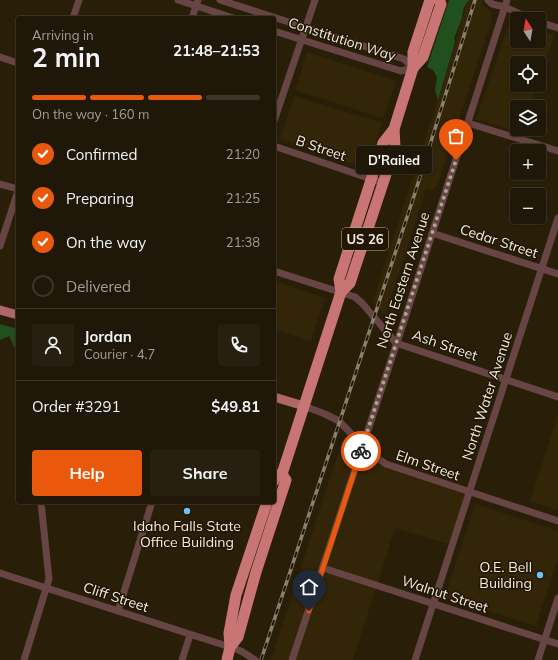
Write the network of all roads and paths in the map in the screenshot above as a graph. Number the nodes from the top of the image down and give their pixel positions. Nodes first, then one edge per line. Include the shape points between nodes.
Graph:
1 (79, 0) edge
2 (178, 0) edge
3 (220, 0) edge
4 (315, 0) edge
5 (430, 0) edge
6 (440, 0) edge
7 (488, 0) edge
8 (500, 0) edge
9 (197, 3) edge
10 (506, 4) edge
11 (517, 12) edge
12 (74, 16) edge
13 (193, 16) edge
14 (228, 16) edge
15 (269, 16) edge
16 (276, 18) edge
17 (546, 24) edge
18 (306, 28) junction
19 (558, 28) edge
20 (276, 32) edge
21 (301, 40) junction
22 (0, 57) edge
23 (16, 62) edge
24 (413, 68) junction
25 (276, 115) edge
26 (468, 123) junction
27 (394, 129) junction
28 (276, 147) edge
29 (558, 151) edge
30 (372, 179) junction
31 (383, 183) junction
32 (0, 184) edge
33 (16, 189) edge
34 (16, 196) edge
35 (558, 218) edge
36 (432, 233) junction
37 (0, 246) edge
38 (542, 269) junction
39 (276, 272) edge
40 (558, 274) edge
41 (341, 292) junction
42 (0, 310) edge
43 (16, 314) edge
44 (396, 343) junction
45 (505, 380) junction
46 (558, 397) edge
47 (276, 398) edge
48 (304, 406) junction
49 (362, 445) junction
50 (278, 477) edge
51 (469, 493) junction
52 (41, 504) edge
53 (151, 504) edge
54 (266, 504) edge
55 (558, 521) edge
56 (323, 568) junction
57 (0, 573) edge
58 (47, 588) junction
59 (558, 598) edge
60 (432, 604) junction
61 (118, 611) junction
62 (190, 635) junction
63 (544, 640) junction
64 (558, 644) edge
65 (226, 646) junction
66 (24, 660) edge
67 (182, 660) edge
68 (227, 660) edge
69 (255, 660) edge
70 (292, 660) edge
71 (415, 660) edge
72 (538, 660) edge

1 - 12 street
2 - 9 street
3 - 15 street, Constitution Way
4 - 18 street
5 - 24 highway, US 26 via 413,52
6 - 24 highway, US 26 via 441,4 423,57
7 - 10 street via 492,4
8 - 10 street
9 - 13 street
9 - 14 street
10 - 11 street
10 - 26 street, North Eastern Avenue
16 - 18 street, Constitution Way
17 - 19 street
18 - 21 street
18 - 24 street, Constitution Way via 404,59
20 - 21 street, Constitution Way
21 - 24 street, Constitution Way via 401,71
21 - 25 street
22 - 23 street
24 - 27 highway, US 26
26 - 29 street
26 - 36 street, North Eastern Avenue
27 - 30 highway, US 26 via 383,143
27 - 31 highway, US 26 via 395,146
28 - 30 street, B Street
30 - 31 street, B Street
30 - 41 highway, US 26 via 339,279
31 - 41 highway, US 26 via 350,283
32 - 33 street
34 - 37 street
35 - 38 street, North Water Avenue
36 - 38 street, Cedar Street
36 - 44 street, North Eastern Avenue
38 - 40 street, Cedar Street
38 - 45 street, North Water Avenue
39 - 41 street, Ash Street
41 - 44 street, Ash Street via 362,303
41 - 48 highway, US 26
42 - 43 main road
44 - 45 street, Ash Street
44 - 49 street, North Eastern Avenue
45 - 46 street, Ash Street
45 - 51 street, North Water Avenue
47 - 48 main road
48 - 49 street, Elm Street via 339,421
48 - 50 highway
49 - 51 street, Elm Street via 386,464
49 - 56 street, North Eastern Avenue
50 - 65 highway via 286,480 238,637
51 - 55 street, Elm Street
51 - 60 street, North Water Avenue
52 - 58 street via 49,576
53 - 61 street
54 - 65 highway via 236,595
56 - 60 street, Walnut Street
56 - 70 street, North Eastern Avenue
57 - 58 street, Cliff Street
58 - 61 street, Cliff Street
58 - 66 street
59 - 63 street
60 - 63 street, Walnut Street
60 - 71 street, North Water Avenue
61 - 62 street, Cliff Street
62 - 65 street, Cliff Street
62 - 67 street
63 - 64 street, Walnut Street
63 - 72 street
65 - 68 highway
65 - 69 street, Cliff Street via 241,651

